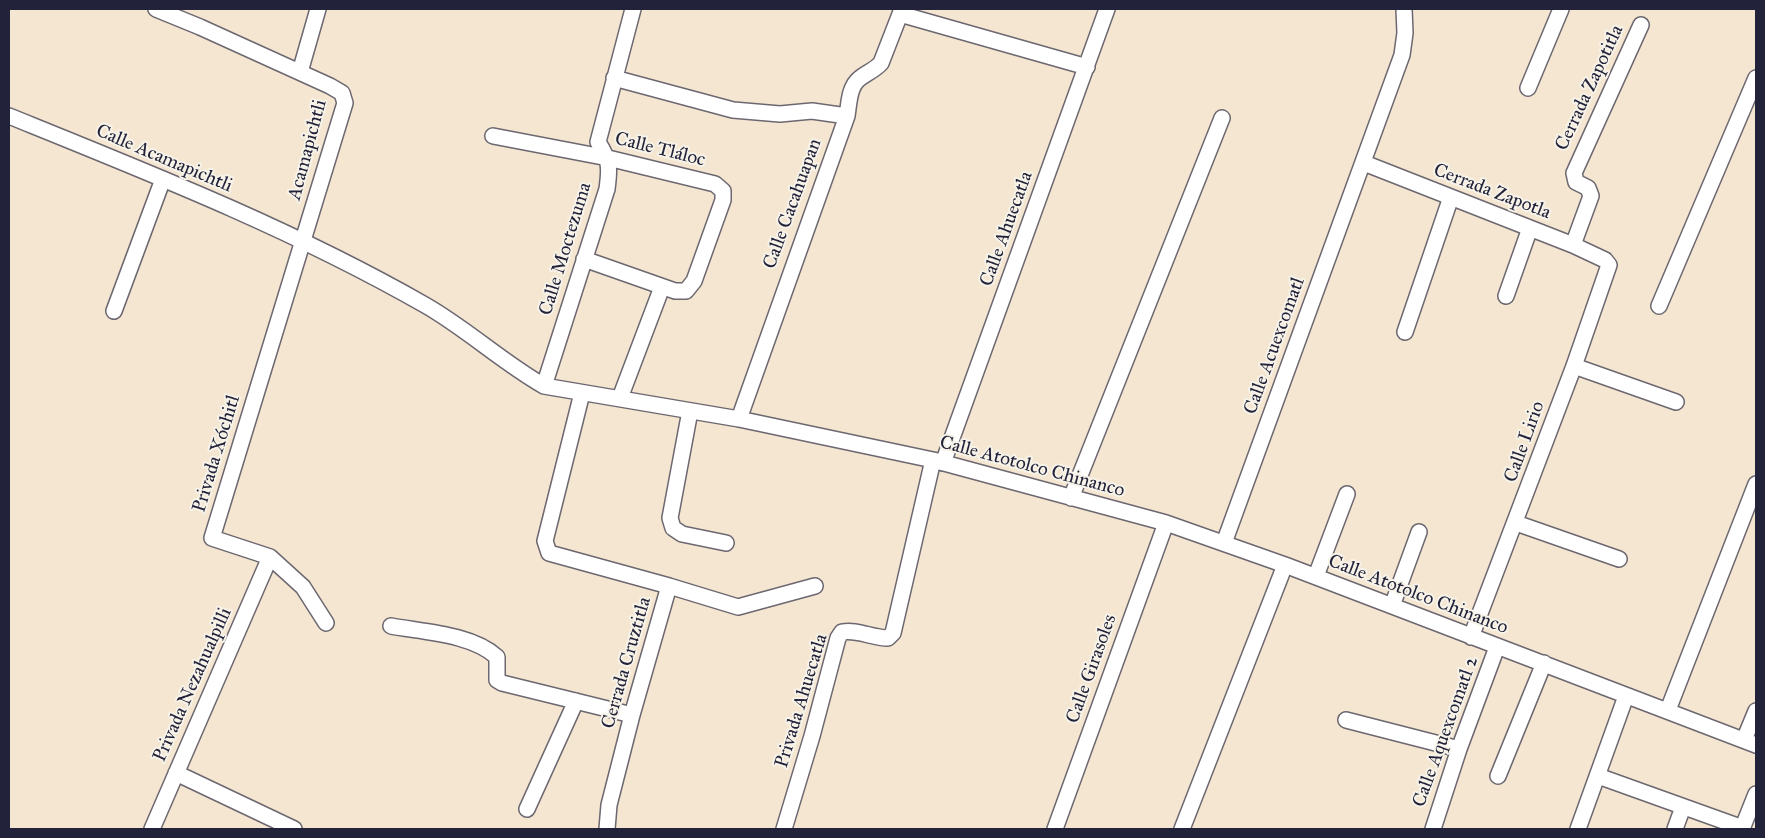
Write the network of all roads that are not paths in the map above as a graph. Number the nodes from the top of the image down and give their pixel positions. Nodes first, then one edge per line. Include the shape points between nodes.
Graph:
1 (156, 9) edge
2 (318, 9) edge
3 (634, 9) edge
4 (1107, 9) edge
5 (1404, 9) edge
6 (1561, 9) edge
7 (901, 12) edge
8 (1641, 25) dead end
9 (1087, 67) junction
10 (300, 72) junction
11 (614, 78) junction
12 (1756, 78) edge
13 (1528, 88) dead end
14 (9, 116) edge
15 (846, 116) junction
16 (1222, 118) dead end
17 (493, 136) dead end
18 (608, 158) junction
19 (1364, 163) junction
20 (163, 179) junction
21 (1451, 197) junction
22 (1530, 228) junction
23 (304, 241) junction
24 (1573, 245) junction
25 (584, 259) junction
26 (1605, 260) joint
27 (662, 287) junction
28 (1506, 296) dead end
29 (1659, 306) dead end
30 (114, 311) dead end
31 (1405, 332) dead end
32 (1574, 366) junction
33 (544, 386) junction
34 (582, 393) junction
35 (620, 398) junction
36 (1676, 402) dead end
37 (690, 411) junction
38 (739, 419) junction
39 (938, 462) junction
40 (1756, 484) edge
41 (1347, 494) dead end
42 (1071, 498) junction
43 (1166, 523) junction
44 (1516, 523) junction
45 (1419, 532) dead end
46 (726, 543) dead end
47 (1224, 543) junction
48 (270, 557) junction
49 (1619, 559) dead end
50 (1285, 564) junction
51 (1316, 576) junction
52 (669, 586) junction
53 (815, 586) dead end
54 (1392, 606) junction
55 (326, 623) dead end
56 (391, 626) dead end
57 (1471, 637) junction
58 (1497, 648) junction
59 (1544, 663) junction
60 (1626, 696) junction
61 (576, 701) junction
62 (1668, 710) junction
63 (1756, 711) edge
64 (632, 715) junction
65 (1346, 720) dead end
66 (1750, 743) edge
67 (1459, 750) junction
68 (176, 773) junction
69 (1498, 776) dead end
70 (1598, 776) junction
71 (1756, 794) edge
72 (1683, 807) junction
73 (526, 810) dead end
74 (152, 829) edge
75 (294, 829) edge
76 (607, 829) edge
77 (784, 829) edge
78 (1055, 829) edge
79 (1182, 829) edge
80 (1433, 829) edge
81 (1578, 829) edge
82 (1674, 829) edge
83 (1742, 829) edge

1 - 10 street, Acamapichtli
2 - 10 street
3 - 11 street, Calle Moctezuma
4 - 9 street, Calle Ahuecatla
5 - 19 street, Calle Acuexcomatl via 1402,55
6 - 13 street
7 - 9 street
7 - 15 street, Calle Cacahuapan via 881,63 852,87
8 - 24 street, Cerrada Zapotitla via 1574,173 1576,182 1588,188 1591,196
9 - 39 street, Calle Ahuecatla
10 - 23 street, Acamapichtli via 342,93 345,103
11 - 15 street via 733,110 780,114 812,111
11 - 18 street, Calle Moctezuma via 598,142
12 - 29 street
14 - 20 street, Calle Acamapichtli
15 - 38 street, Calle Cacahuapan
16 - 42 street
17 - 18 street, Calle Tláloc
18 - 25 street, Calle Moctezuma via 607,189
18 - 27 street, Calle Tláloc via 715,184 723,191 723,200 694,281 686,291
19 - 21 street, Cerrada Zapotla
19 - 47 street, Calle Acuexcomatl
20 - 23 street, Calle Acamapichtli
20 - 30 street
21 - 22 street, Cerrada Zapotla
21 - 31 street
22 - 24 street, Cerrada Zapotla
22 - 28 street
23 - 33 street, Calle Atotolco Chinanco via 427,306
23 - 48 street, Privada Xóchitl via 212,538
24 - 26 street, Cerrada Zapotla
25 - 27 street, Calle Tláloc
25 - 33 street, Calle Moctezuma
26 - 32 street, Calle Lirio via 1609,271
27 - 35 street
32 - 36 street
32 - 44 street, Calle Lirio
33 - 34 street, Calle Atotolco Chinanco
34 - 35 street, Calle Atotolco Chinanco
34 - 52 street, Cerrada Cruztitla via 545,541 550,553
35 - 37 street, Calle Atotolco Chinanco
37 - 38 street, Calle Atotolco Chinanco
37 - 46 street via 670,518 673,528 682,534
38 - 39 street, Calle Atotolco Chinanco
39 - 42 street, Calle Atotolco Chinanco
39 - 77 street, Privada Ahuecatla via 893,633 888,638 880,638 849,630 838,638
40 - 62 street
41 - 51 street
42 - 43 street, Calle Atotolco Chinanco
43 - 47 street, Calle Atotolco Chinanco
43 - 78 street, Calle Girasoles
44 - 49 street
44 - 57 street, Calle Lirio
45 - 54 street
47 - 50 street, Calle Atotolco Chinanco
48 - 55 street, Privada Xóchitl via 303,587
48 - 68 street, Privada Nezahualpilli
50 - 51 street, Calle Atotolco Chinanco
50 - 79 street
51 - 54 street, Calle Atotolco Chinanco
52 - 53 street via 738,607
52 - 64 street, Cerrada Cruztitla
54 - 57 street, Calle Atotolco Chinanco
56 - 61 street via 473,641 497,657 497,680
57 - 58 street, Calle Atotolco Chinanco
58 - 59 street, Calle Atotolco Chinanco
58 - 67 street, Calle Aquexcomatl 2
59 - 60 street, Calle Atotolco Chinanco
59 - 69 street
60 - 62 street, Calle Atotolco Chinanco
60 - 70 street
61 - 64 street
61 - 73 street
62 - 66 street, Calle Atotolco Chinanco
63 - 66 street
64 - 76 street, Cerrada Cruztitla via 609,805
65 - 67 street
67 - 80 street, Calle Aquexcomatl 2
68 - 74 street, Privada Nezahualpilli
68 - 75 street
70 - 72 street
70 - 81 street
71 - 83 street
72 - 82 street
72 - 83 street

